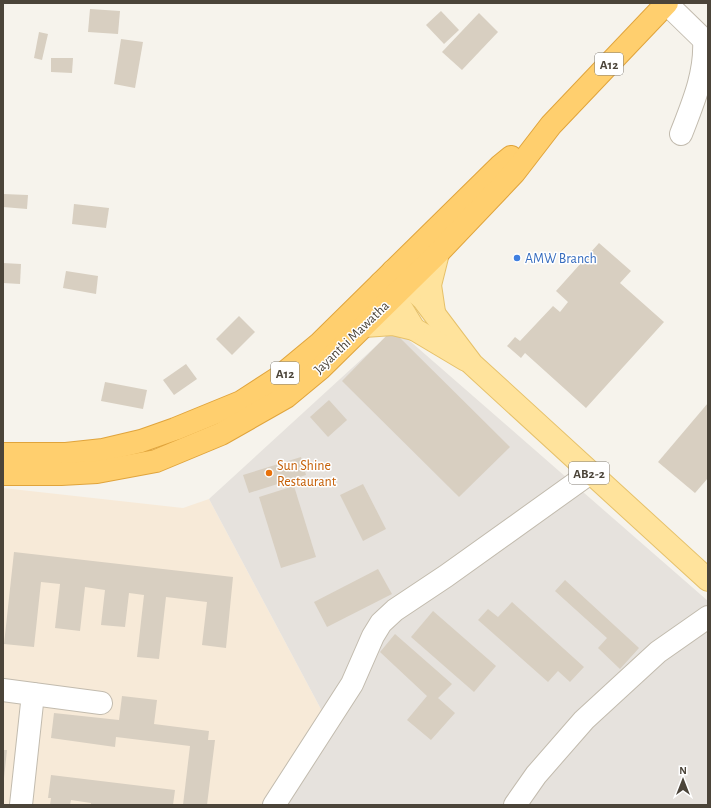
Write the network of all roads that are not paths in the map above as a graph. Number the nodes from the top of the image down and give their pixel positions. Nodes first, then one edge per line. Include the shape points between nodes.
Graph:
1 (667, 3) edge
2 (552, 125) junction
3 (681, 134) dead end
4 (438, 254) junction
5 (394, 284) junction
6 (434, 312) junction
7 (364, 326) junction
8 (414, 329) junction
9 (472, 364) junction
10 (3, 454) edge
11 (590, 473) junction
12 (3, 474) edge
13 (708, 580) edge
14 (708, 617) edge
15 (3, 690) edge
16 (33, 694) junction
17 (101, 703) dead end
18 (22, 805) edge
19 (274, 805) edge
20 (514, 805) edge

1 - 2 highway, Jayanthi Mawatha / A12
1 - 3 street via 704,40 705,53 699,84
2 - 4 highway, Jayanthi Mawatha / A12 via 514,173
2 - 5 highway, Jayanthi Mawatha / A12 via 500,166
4 - 5 highway, Jayanthi Mawatha / A12
4 - 6 main road via 430,284
5 - 6 main road, AB2-2
5 - 7 highway, Jayanthi Mawatha / A12
5 - 8 main road, AB2-2
5 - 10 highway, Jayanthi Mawatha / A12 via 278,378 241,402 215,414 141,441 103,450 66,454
6 - 9 main road, AB2-2
7 - 8 main road via 393,324
7 - 12 highway, Jayanthi Mawatha / A12 via 321,368 286,397 190,448 156,461 98,472
8 - 9 main road, AB2-2
9 - 11 main road, AB2-2
11 - 13 main road, AB2-2
11 - 19 street via 395,610 381,623 352,684
14 - 20 street via 658,652 584,720 536,775
15 - 16 street
16 - 17 street
16 - 18 street

